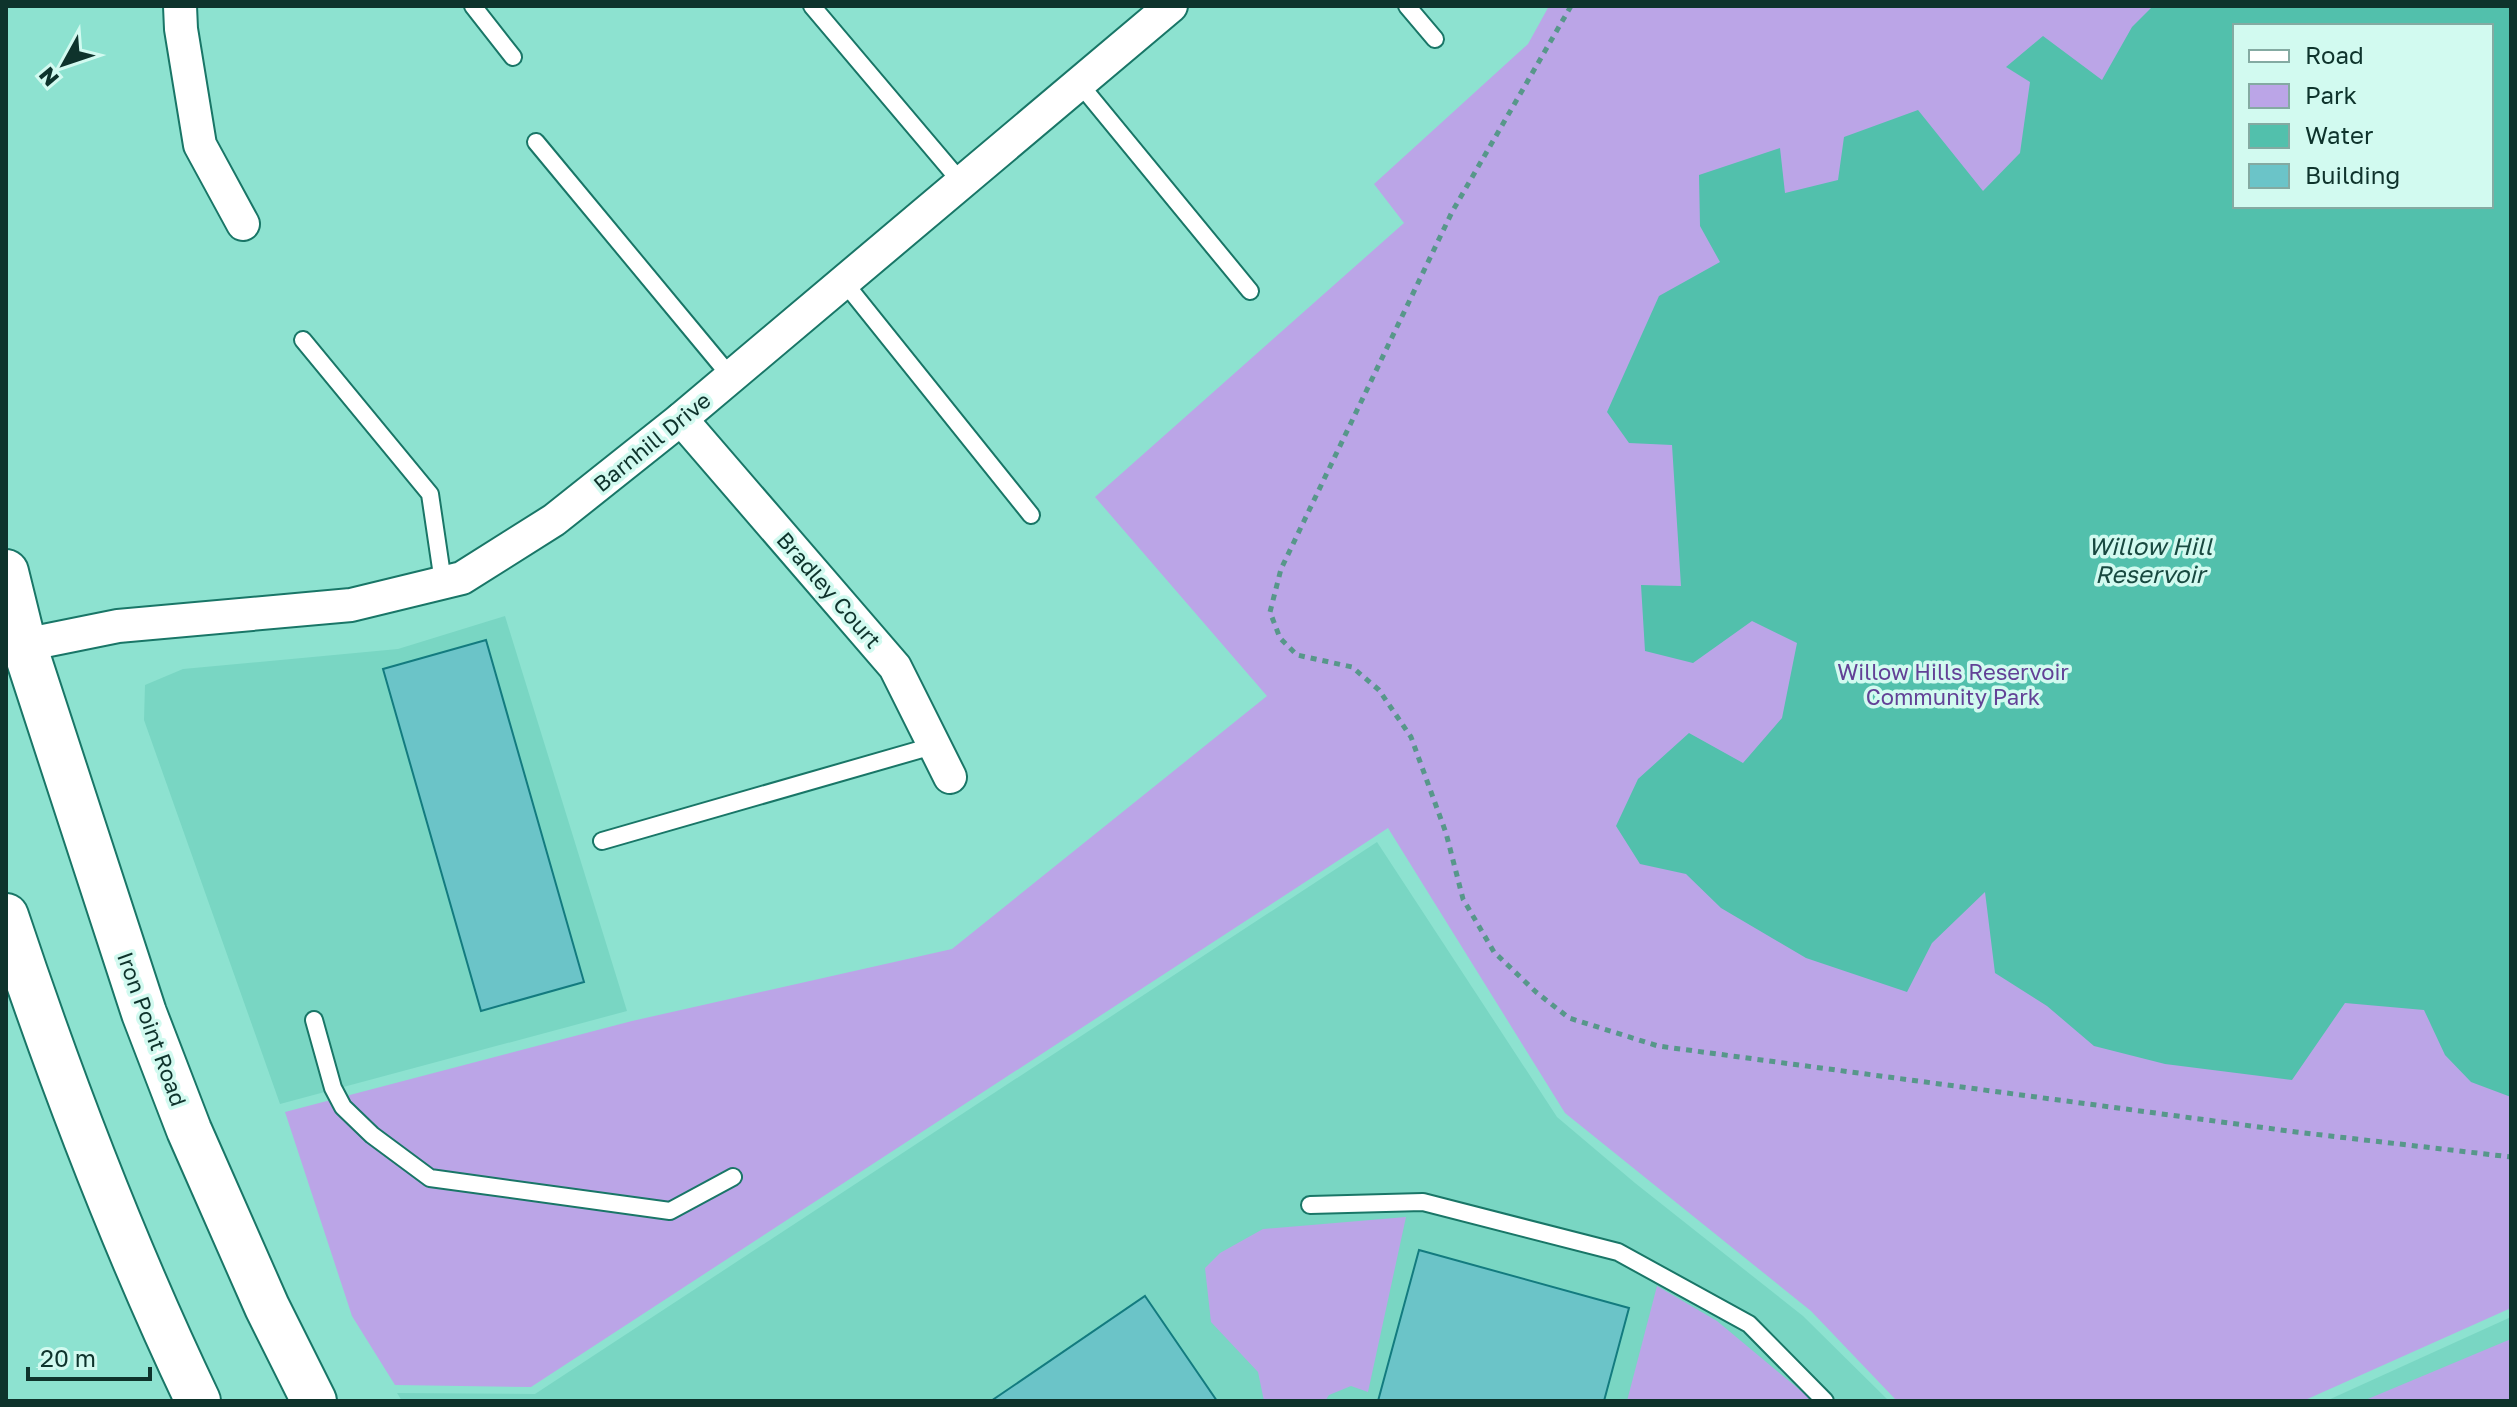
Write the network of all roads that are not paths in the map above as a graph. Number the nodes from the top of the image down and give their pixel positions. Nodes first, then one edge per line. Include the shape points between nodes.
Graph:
1 (180, 6) edge
2 (473, 6) edge
3 (812, 6) edge
4 (1171, 6) edge
5 (1407, 6) edge
6 (1435, 39) dead end
7 (513, 57) dead end
8 (1079, 83) junction
9 (536, 142) dead end
10 (961, 182) junction
11 (243, 224) dead end
12 (844, 282) junction
13 (1250, 291) dead end
14 (303, 340) dead end
15 (731, 377) junction
16 (681, 419) junction
17 (1031, 515) dead end
18 (6, 572) edge
19 (443, 582) junction
20 (15, 643) edge
21 (936, 745) junction
22 (950, 777) dead end
23 (602, 841) dead end
24 (6, 916) edge
25 (314, 1020) dead end
26 (733, 1177) dead end
27 (1310, 1205) dead end
28 (198, 1401) edge
29 (314, 1401) edge
30 (1825, 1401) edge

1 - 11 street via 200,145
2 - 7 lane
3 - 10 lane
4 - 8 street, Barnhill Drive
5 - 6 lane
8 - 10 street, Barnhill Drive
8 - 13 lane
9 - 15 lane
10 - 12 street, Barnhill Drive
12 - 15 street, Barnhill Drive
12 - 17 lane
14 - 19 lane via 430,494
15 - 16 street, Barnhill Drive
16 - 19 street, Barnhill Drive via 554,520 462,578
16 - 21 street, Bradley Court via 895,667
18 - 20 main road, Iron Point Road
19 - 20 street, Barnhill Drive via 351,605 118,626
20 - 29 main road, Iron Point Road via 189,1130
21 - 22 street, Bradley Court
21 - 23 lane
24 - 28 main road via 114,1213
25 - 26 lane via 343,1107 430,1178 670,1211
27 - 30 lane via 1423,1202 1618,1252 1749,1324

